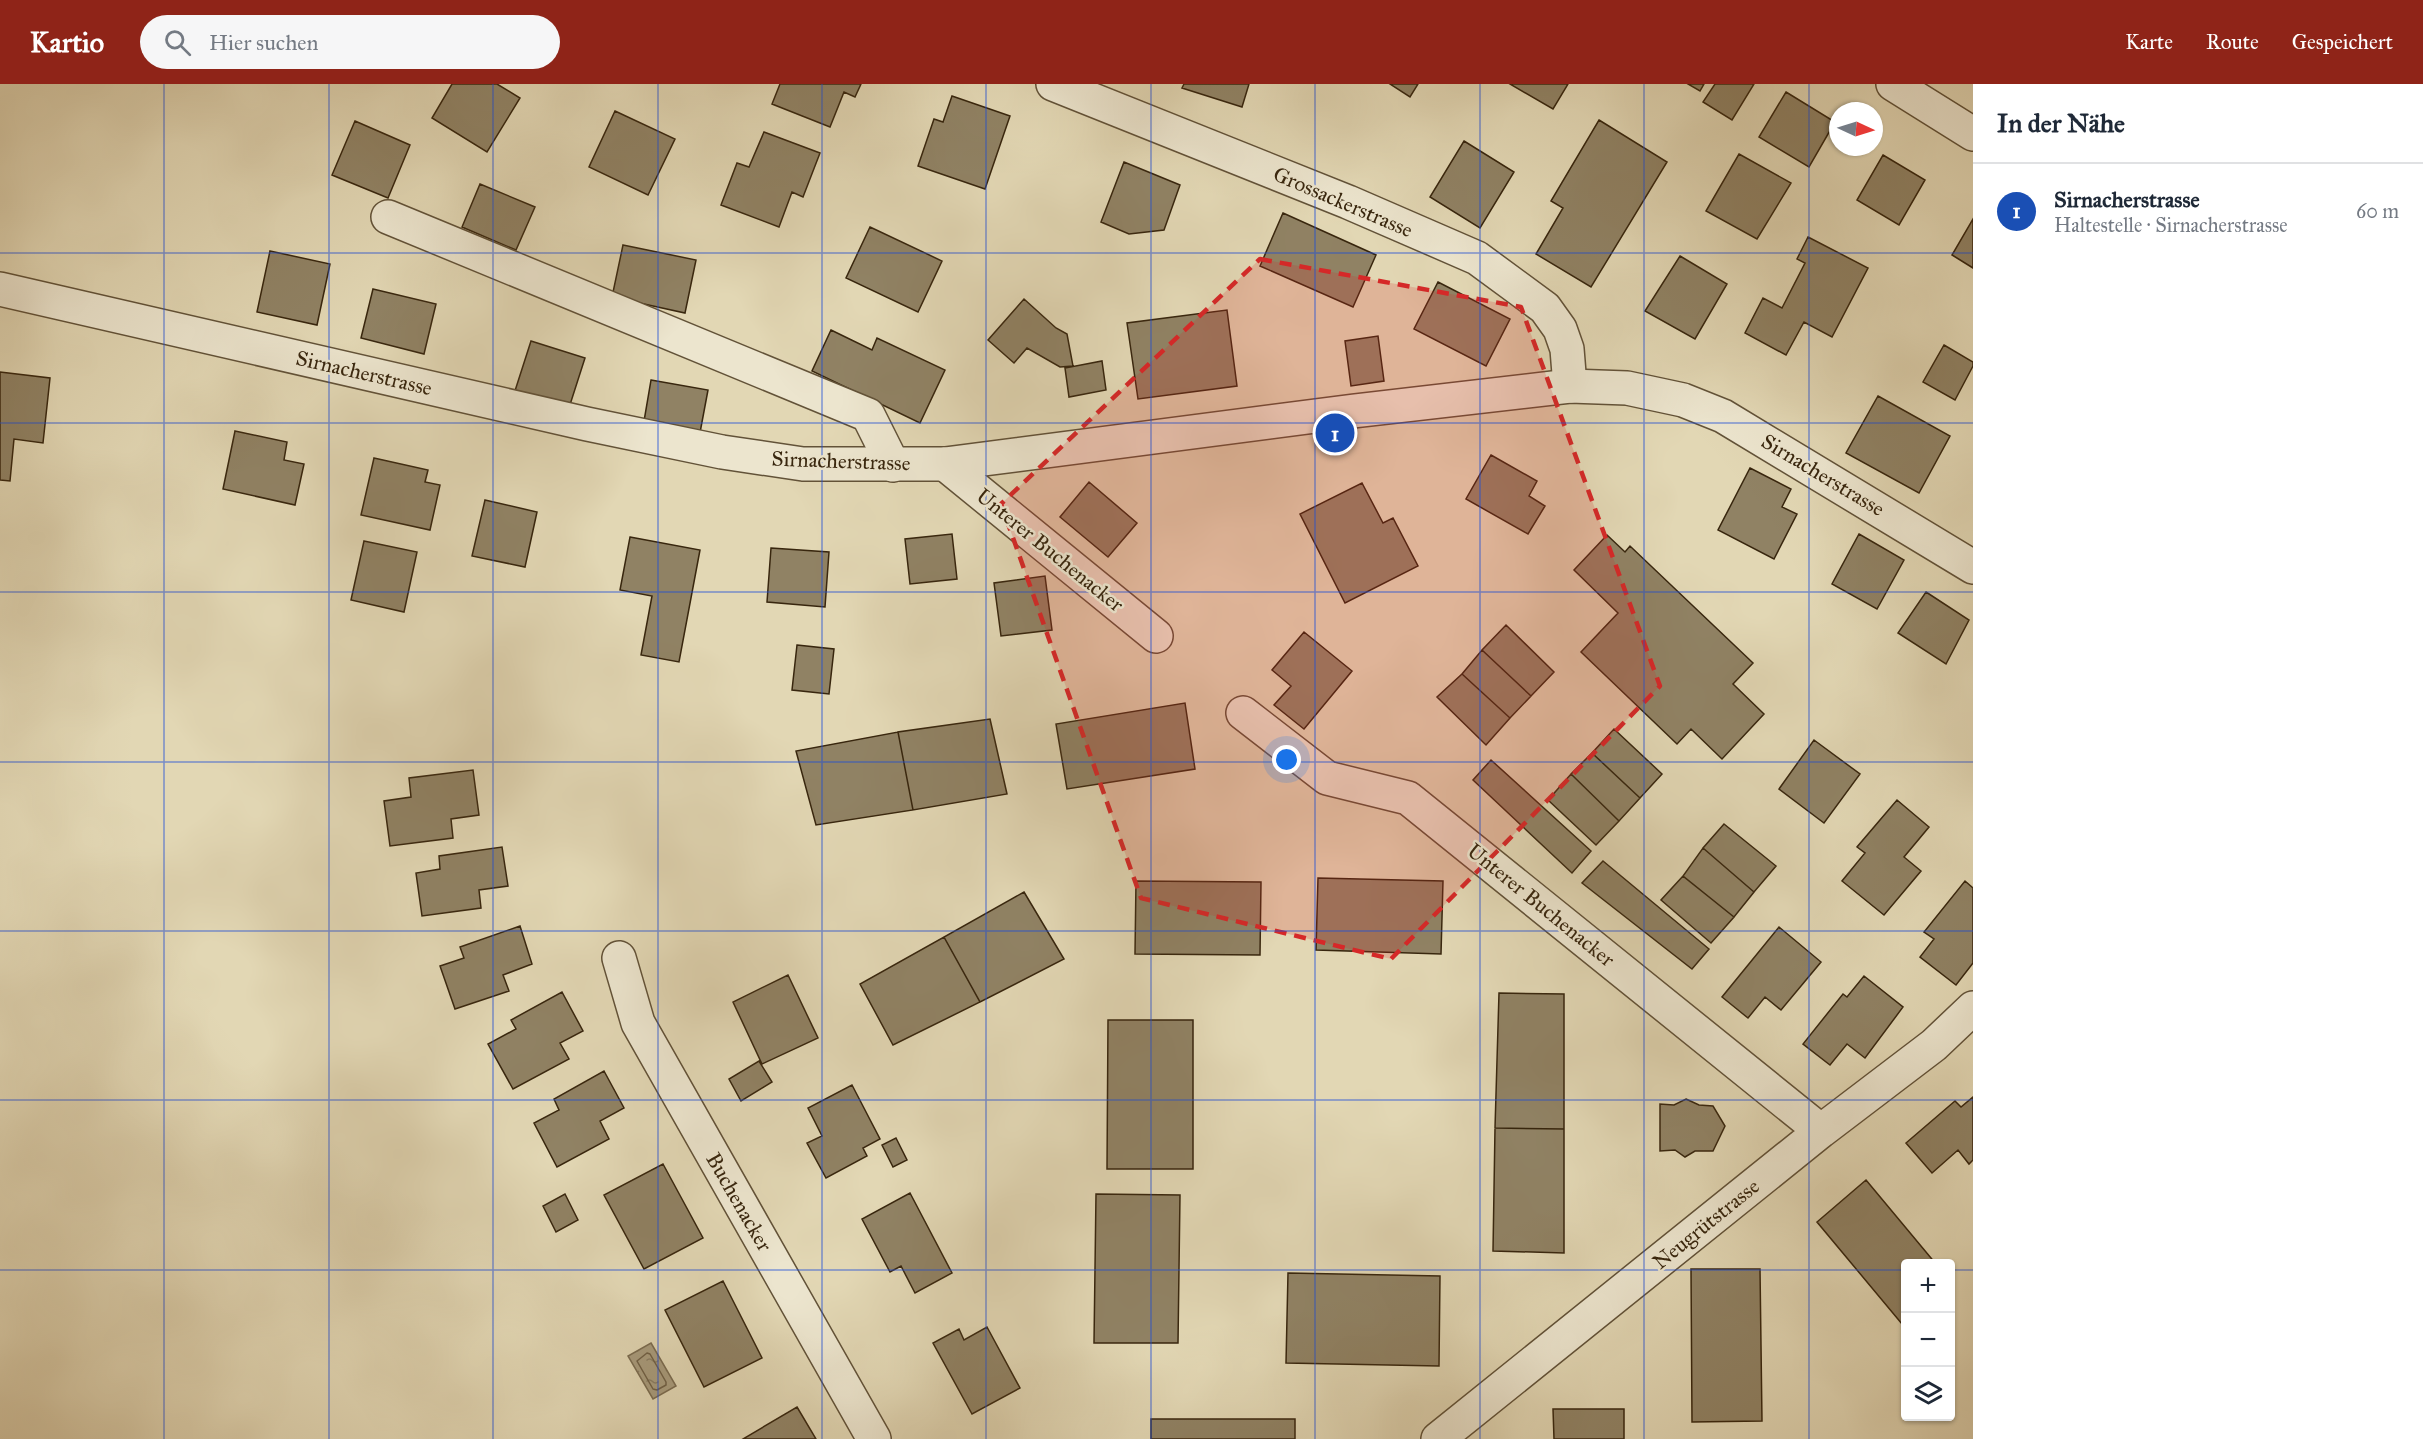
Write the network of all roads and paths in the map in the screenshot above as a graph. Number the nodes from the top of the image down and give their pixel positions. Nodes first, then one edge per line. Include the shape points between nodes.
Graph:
1 (1053, 84) edge
2 (1893, 84) edge
3 (1973, 134) edge
4 (388, 217) dead end
5 (0, 289) edge
6 (1570, 386) junction
7 (945, 464) junction
8 (893, 465) junction
9 (1973, 567) edge
10 (1156, 636) dead end
11 (1243, 713) dead end
12 (619, 958) dead end
13 (1973, 1008) edge
14 (1821, 1131) junction
15 (874, 1439) edge
16 (1438, 1439) edge

1 - 6 street, Grossackerstrasse via 1477,258 1545,308 1560,329 1567,349
2 - 3 street
4 - 8 street via 868,415
5 - 8 street, Sirnacherstrasse via 722,452 803,464
6 - 7 street, Sirnacherstrasse
6 - 9 street, Sirnacherstrasse via 1627,388 1683,400 1723,416
7 - 8 street, Sirnacherstrasse
7 - 10 street, Unterer Buchenacker
11 - 14 street, Unterer Buchenacker via 1327,778 1408,798
12 - 15 street, Buchenacker via 638,1023
13 - 14 street, Neugrütstrasse via 1934,1045
14 - 16 street, Neugrütstrasse

